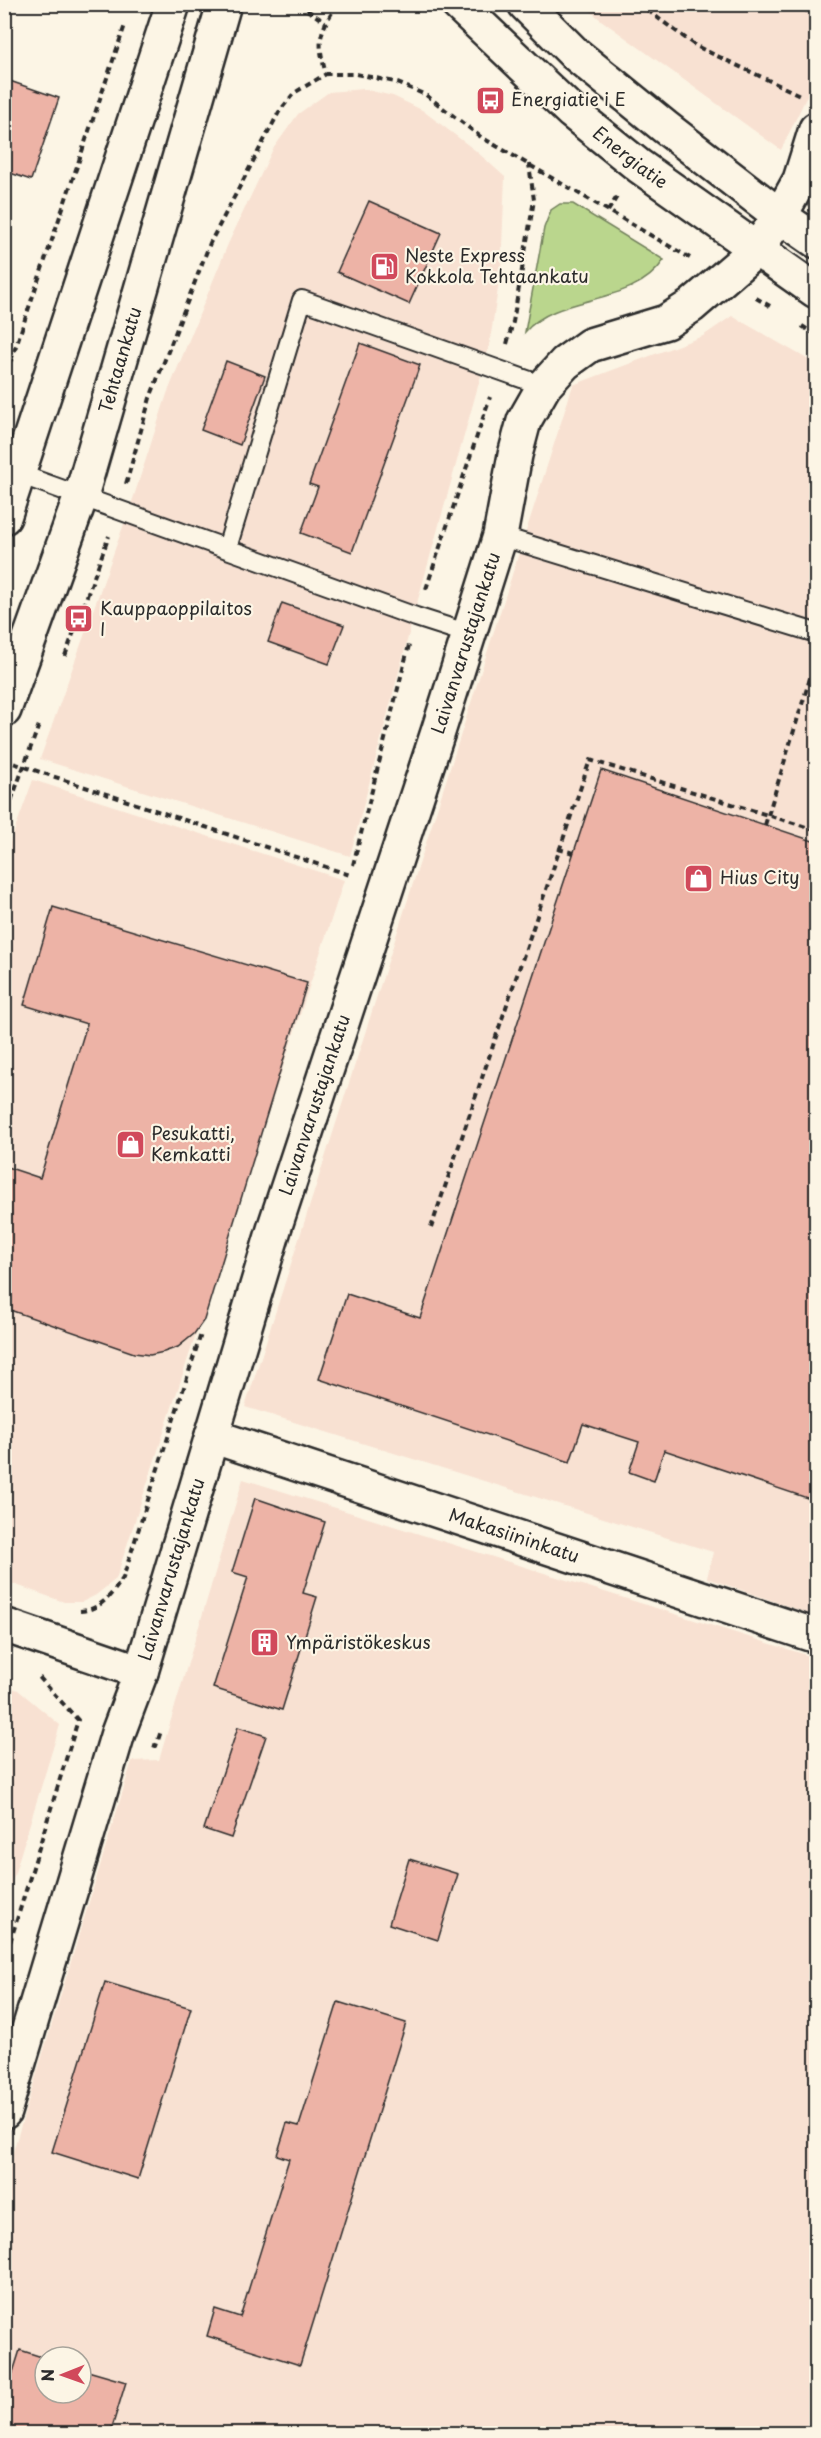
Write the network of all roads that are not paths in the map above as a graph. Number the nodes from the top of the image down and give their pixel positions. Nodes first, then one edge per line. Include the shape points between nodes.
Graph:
1 (173, 4) edge
2 (224, 4) edge
3 (458, 4) edge
4 (525, 4) edge
5 (816, 129) edge
6 (780, 216) junction
7 (816, 241) edge
8 (756, 250) junction
9 (816, 291) edge
10 (544, 386) junction
11 (19, 474) junction
12 (81, 496) junction
13 (4, 517) edge
14 (500, 536) junction
15 (226, 548) junction
16 (816, 633) edge
17 (469, 634) junction
18 (4, 710) edge
19 (212, 1436) junction
20 (4, 1625) edge
21 (816, 1636) edge
22 (141, 1672) junction
23 (4, 2112) edge

1 - 11 street
2 - 12 street, Tehtaankatu
3 - 8 street, Energiatie via 572,112
4 - 6 street via 574,53
5 - 6 street, Laivanvarustajankatu via 800,180
6 - 7 street
6 - 8 street, Laivanvarustajankatu
8 - 9 street, Energiatie
8 - 10 street, Laivanvarustajankatu via 691,306 666,322 590,345 565,363
10 - 14 street, Laivanvarustajankatu via 524,421
10 - 15 lane via 302,300
11 - 12 lane
11 - 13 street
12 - 15 lane
12 - 18 street, Tehtaankatu
14 - 16 lane
14 - 17 street, Laivanvarustajankatu
15 - 17 lane
17 - 19 street, Laivanvarustajankatu via 275,1226
19 - 21 street, Makasiininkatu
19 - 22 street, Laivanvarustajankatu
20 - 22 street
22 - 23 street, Laivanvarustajankatu via 118,1733

